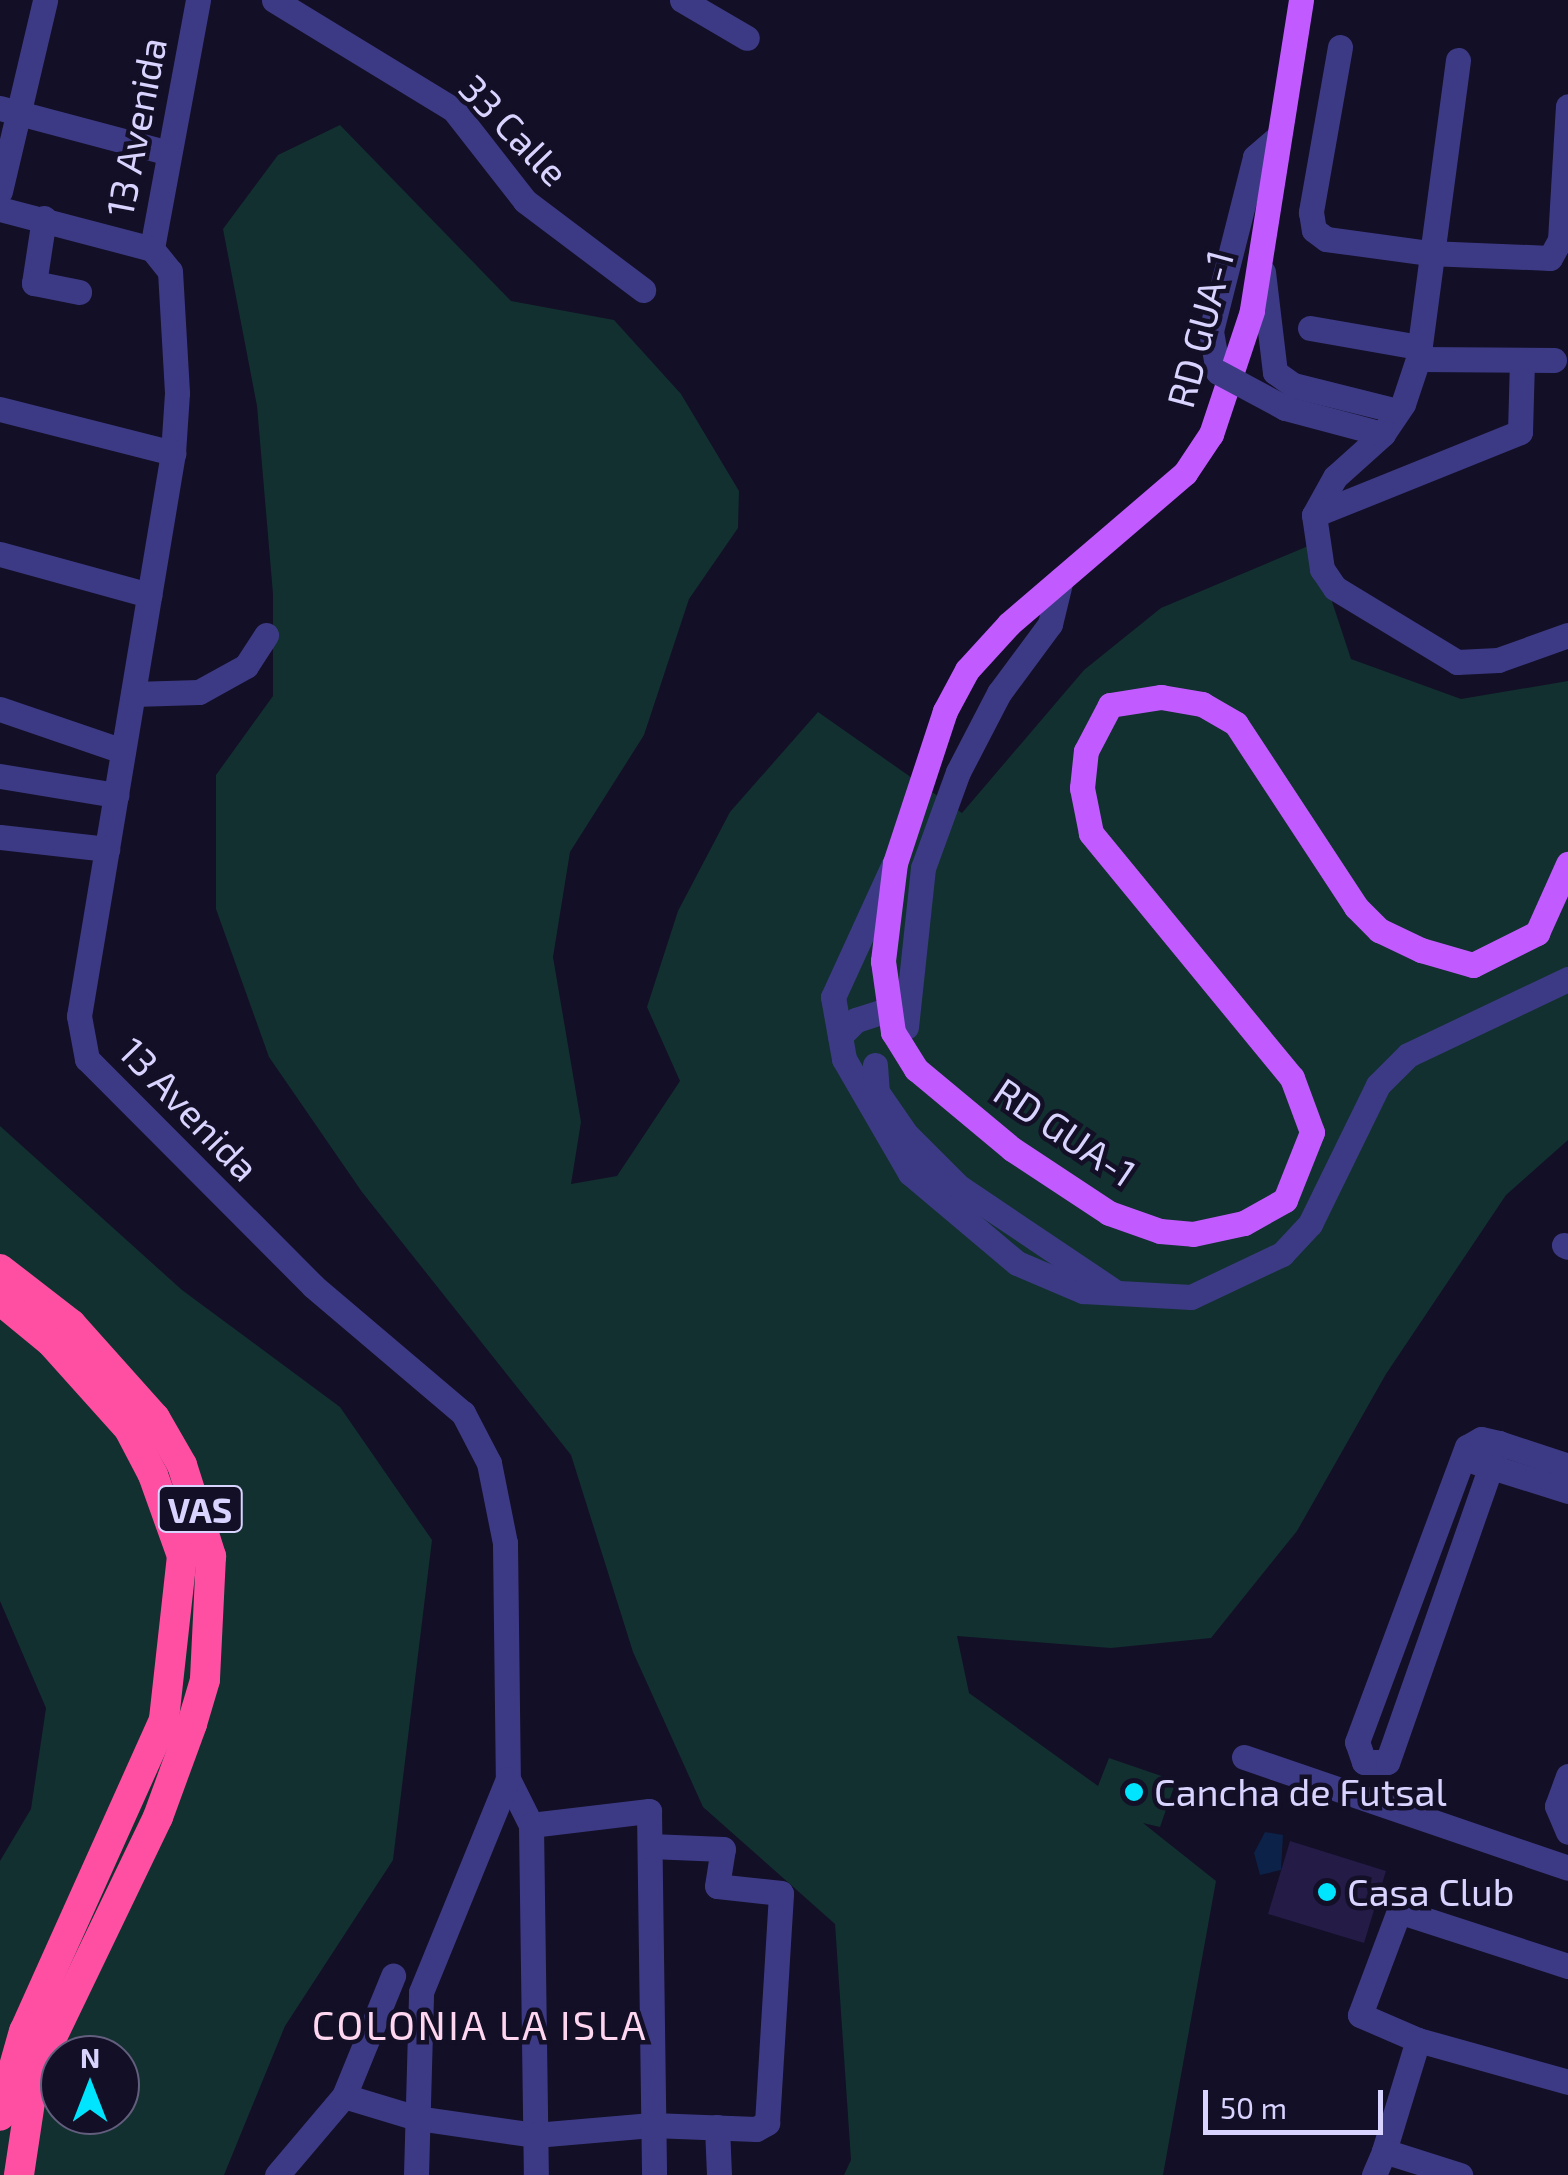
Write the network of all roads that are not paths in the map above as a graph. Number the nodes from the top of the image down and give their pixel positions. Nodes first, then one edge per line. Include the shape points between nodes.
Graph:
1 (46, 0) edge
2 (198, 0) edge
3 (274, 0) edge
4 (682, 0) edge
5 (1301, 0) edge
6 (747, 38) dead end
7 (1340, 48) dead end
8 (1458, 60) dead end
9 (1568, 106) edge
10 (10, 110) edge
11 (1278, 138) junction
12 (170, 154) junction
13 (0, 191) edge
14 (0, 209) edge
15 (44, 218) junction
16 (152, 249) junction
17 (1261, 252) junction
18 (1428, 252) junction
19 (643, 290) dead end
20 (79, 292) dead end
21 (1310, 328) dead end
22 (1419, 353) junction
23 (1554, 360) dead end
24 (1522, 361) junction
25 (0, 408) edge
26 (1397, 411) junction
27 (1383, 434) junction
28 (173, 453) junction
29 (1314, 515) junction
30 (0, 554) edge
31 (1061, 579) junction
32 (149, 595) junction
33 (266, 635) dead end
34 (1568, 635) edge
35 (133, 694) junction
36 (0, 710) edge
37 (123, 751) junction
38 (0, 776) edge
39 (116, 795) junction
40 (0, 837) edge
41 (107, 849) junction
42 (895, 863) junction
43 (1568, 864) edge
44 (1568, 979) edge
45 (897, 1019) junction
46 (840, 1036) junction
47 (875, 1065) dead end
48 (0, 1270) edge
49 (1118, 1294) junction
50 (0, 1300) edge
51 (1495, 1454) junction
52 (1568, 1466) edge
53 (1568, 1491) edge
54 (1244, 1757) dead end
55 (1568, 1776) edge
56 (508, 1780) junction
57 (145, 1811) junction
58 (532, 1825) junction
59 (1568, 1832) edge
60 (650, 1846) junction
61 (1568, 1868) edge
62 (1568, 1966) edge
63 (393, 1976) dead end
64 (37, 2036) junction
65 (1418, 2040) junction
66 (1568, 2082) edge
67 (344, 2096) junction
68 (0, 2116) edge
69 (416, 2118) junction
70 (652, 2125) junction
71 (717, 2127) junction
72 (535, 2135) junction
73 (1379, 2163) edge
74 (19, 2175) edge
75 (277, 2175) edge
76 (416, 2175) edge
77 (536, 2175) edge
78 (654, 2175) edge
79 (719, 2175) edge
80 (1460, 2175) edge

1 - 10 street
2 - 12 street, 13 Avenida
3 - 19 street, 33 Calle via 454,110 525,201
4 - 6 street
5 - 11 main road, RD GUA-1
7 - 18 street via 1311,212 1314,230 1326,238
8 - 18 street
9 - 18 street via 1560,240 1550,258
10 - 12 street
10 - 13 street
11 - 17 main road, RD GUA-1
11 - 27 street, bridge via 1256,156 1211,331 1218,372 1285,408
12 - 16 street, 13 Avenida
14 - 15 street
15 - 16 street
15 - 20 street via 34,283
16 - 28 street, 13 Avenida via 170,271
17 - 26 street via 1275,372 1293,385
17 - 31 main road, RD GUA-1 via 1252,311 1211,434 1184,473
18 - 22 street
21 - 22 street
22 - 24 street
22 - 26 street
23 - 24 street
24 - 29 street via 1520,432
25 - 28 street
26 - 27 street
27 - 29 street via 1335,478
28 - 32 street, 13 Avenida
29 - 34 street via 1322,569 1335,588 1457,662 1498,660
30 - 32 street
31 - 42 main road, RD GUA-1 via 968,670 922,765
31 - 45 street via 1050,624 999,692 958,772 923,868
32 - 35 street, 13 Avenida
33 - 35 street via 246,666 200,692
35 - 37 street, 13 Avenida
36 - 37 street
37 - 39 street, 13 Avenida
38 - 39 street
39 - 41 street, 13 Avenida
40 - 41 street
41 - 56 street, 13 Avenida via 79,1016 86,1059 314,1286 463,1413 490,1463 505,1543
42 - 45 main road, RD GUA-1 via 883,961
42 - 46 street via 834,996
43 - 45 main road, RD GUA-1 via 1537,933 1473,966 1421,950 1379,930 1356,907 1236,724 1202,704 1161,697 1110,705 1086,751 1082,788 1091,833 1292,1078 1312,1132 1286,1200 1244,1223 1193,1234 1160,1231 1110,1213 1012,1149 916,1069
44 - 49 street via 1408,1055 1378,1085 1310,1224 1282,1254 1191,1297
45 - 46 street via 856,1020
46 - 49 street via 873,1118 910,1173 1017,1263 1083,1291
47 - 49 street via 878,1092 906,1134 959,1187
48 - 57 highway, VAS via 60,1314 117,1370 155,1418 200,1508 211,1556 205,1680
50 - 57 highway, VAS via 51,1342 129,1430 154,1474 182,1556 164,1720
51 - 51 street via 1481,1439 1462,1458 1356,1742 1364,1762 1387,1762
51 - 52 street
51 - 53 street
54 - 61 street
55 - 59 street via 1557,1806
56 - 58 street, 13 Avenida
56 - 69 street via 421,1992
57 - 64 highway, VAS
58 - 60 street via 649,1811
58 - 72 street, 13 Avenida
60 - 70 street
60 - 71 street via 723,1850 718,1886 780,1892 770,2114 756,2129
62 - 65 street via 1394,1913 1360,2017
63 - 67 street
64 - 68 highway, VAS
64 - 74 highway, VAS
65 - 66 street
65 - 73 street
67 - 69 street
67 - 75 street
69 - 72 street
69 - 76 street
70 - 71 street
70 - 72 street
70 - 78 street
71 - 79 street
72 - 77 street, 13 Avenida
73 - 80 street

